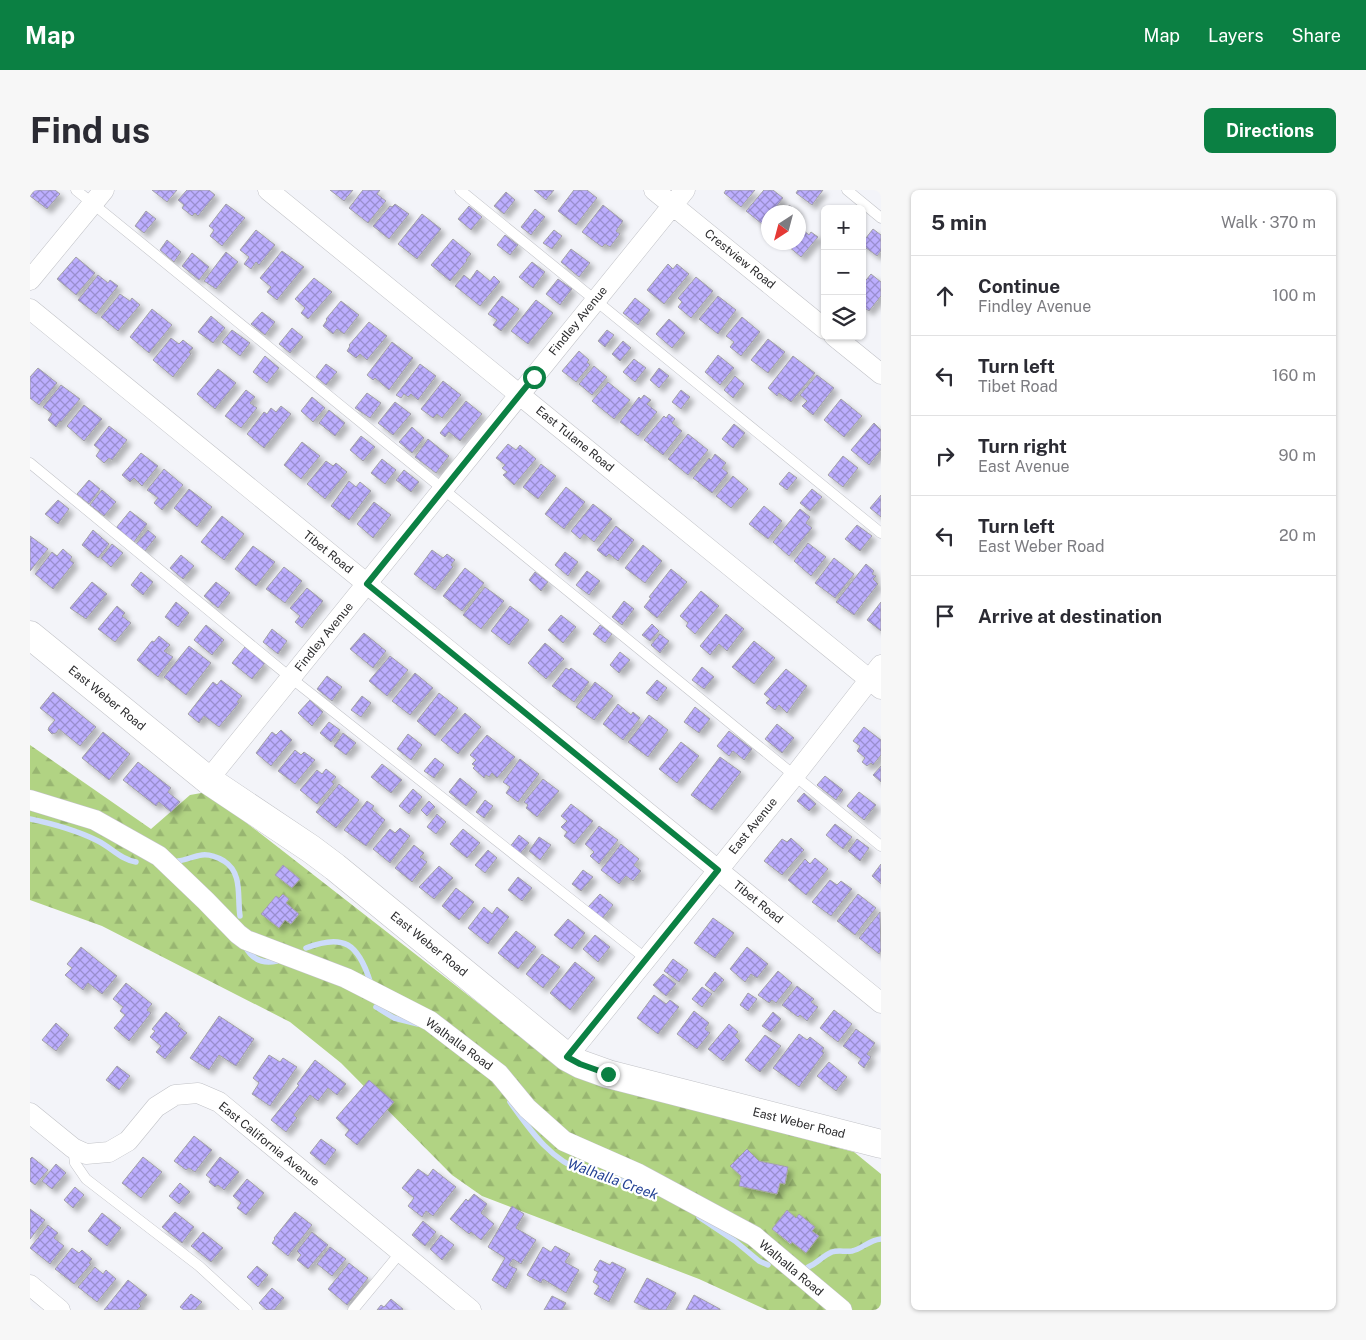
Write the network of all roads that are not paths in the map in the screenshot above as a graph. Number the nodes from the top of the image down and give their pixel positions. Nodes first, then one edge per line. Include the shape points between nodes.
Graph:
1 (76, 190) edge
2 (268, 190) edge
3 (460, 190) edge
4 (654, 190) edge
5 (847, 190) edge
6 (99, 197) edge
7 (679, 198) edge
8 (881, 218) edge
9 (30, 280) edge
10 (595, 300) junction
11 (30, 310) edge
12 (821, 325) edge
13 (839, 340) edge
14 (881, 374) edge
15 (519, 394) junction
16 (30, 463) edge
17 (444, 489) junction
18 (881, 533) edge
19 (367, 584) junction
20 (30, 635) edge
21 (877, 677) edge
22 (291, 678) junction
23 (795, 775) junction
24 (208, 780) junction
25 (30, 800) edge
26 (881, 846) edge
27 (718, 870) junction
28 (645, 958) junction
29 (881, 1003) edge
30 (567, 1057) junction
31 (30, 1113) edge
32 (881, 1144) edge
33 (73, 1148) junction
34 (401, 1252) junction
35 (30, 1285) edge
36 (60, 1310) edge
37 (247, 1310) edge
38 (353, 1310) edge
39 (471, 1310) edge
40 (842, 1310) edge

1 - 6 lane
2 - 15 street, East Tulane Road
3 - 10 lane
4 - 7 street, Crestview Road
5 - 8 lane
6 - 9 street
6 - 17 lane
7 - 10 street, Findley Avenue
7 - 12 street, Crestview Road
10 - 15 street, Findley Avenue
10 - 18 lane
11 - 19 street, Tibet Road
13 - 14 street
15 - 17 street, Findley Avenue
15 - 21 street, East Tulane Road
16 - 22 lane
17 - 19 street, Findley Avenue
17 - 23 lane
19 - 22 street, Findley Avenue
19 - 27 street, Tibet Road
20 - 24 street, East Weber Road
21 - 23 street, East Avenue
22 - 24 street, Findley Avenue
22 - 28 lane
23 - 26 lane
23 - 27 street, East Avenue
24 - 30 street, East Weber Road via 335,868
25 - 40 street, Walhalla Road via 95,820 159,856 246,940 346,978 430,1021 499,1074 528,1108 564,1141 639,1174 754,1236
27 - 28 street, East Avenue
27 - 29 street, Tibet Road
28 - 30 street, East Avenue
30 - 32 street, East Weber Road via 608,1074
31 - 33 street, East California Avenue
33 - 34 street, East California Avenue via 86,1154 109,1152 128,1141 156,1107 175,1095 198,1093 219,1102
33 - 37 lane via 75,1163 86,1179 199,1266
34 - 38 lane
34 - 39 street, East California Avenue
35 - 36 street

